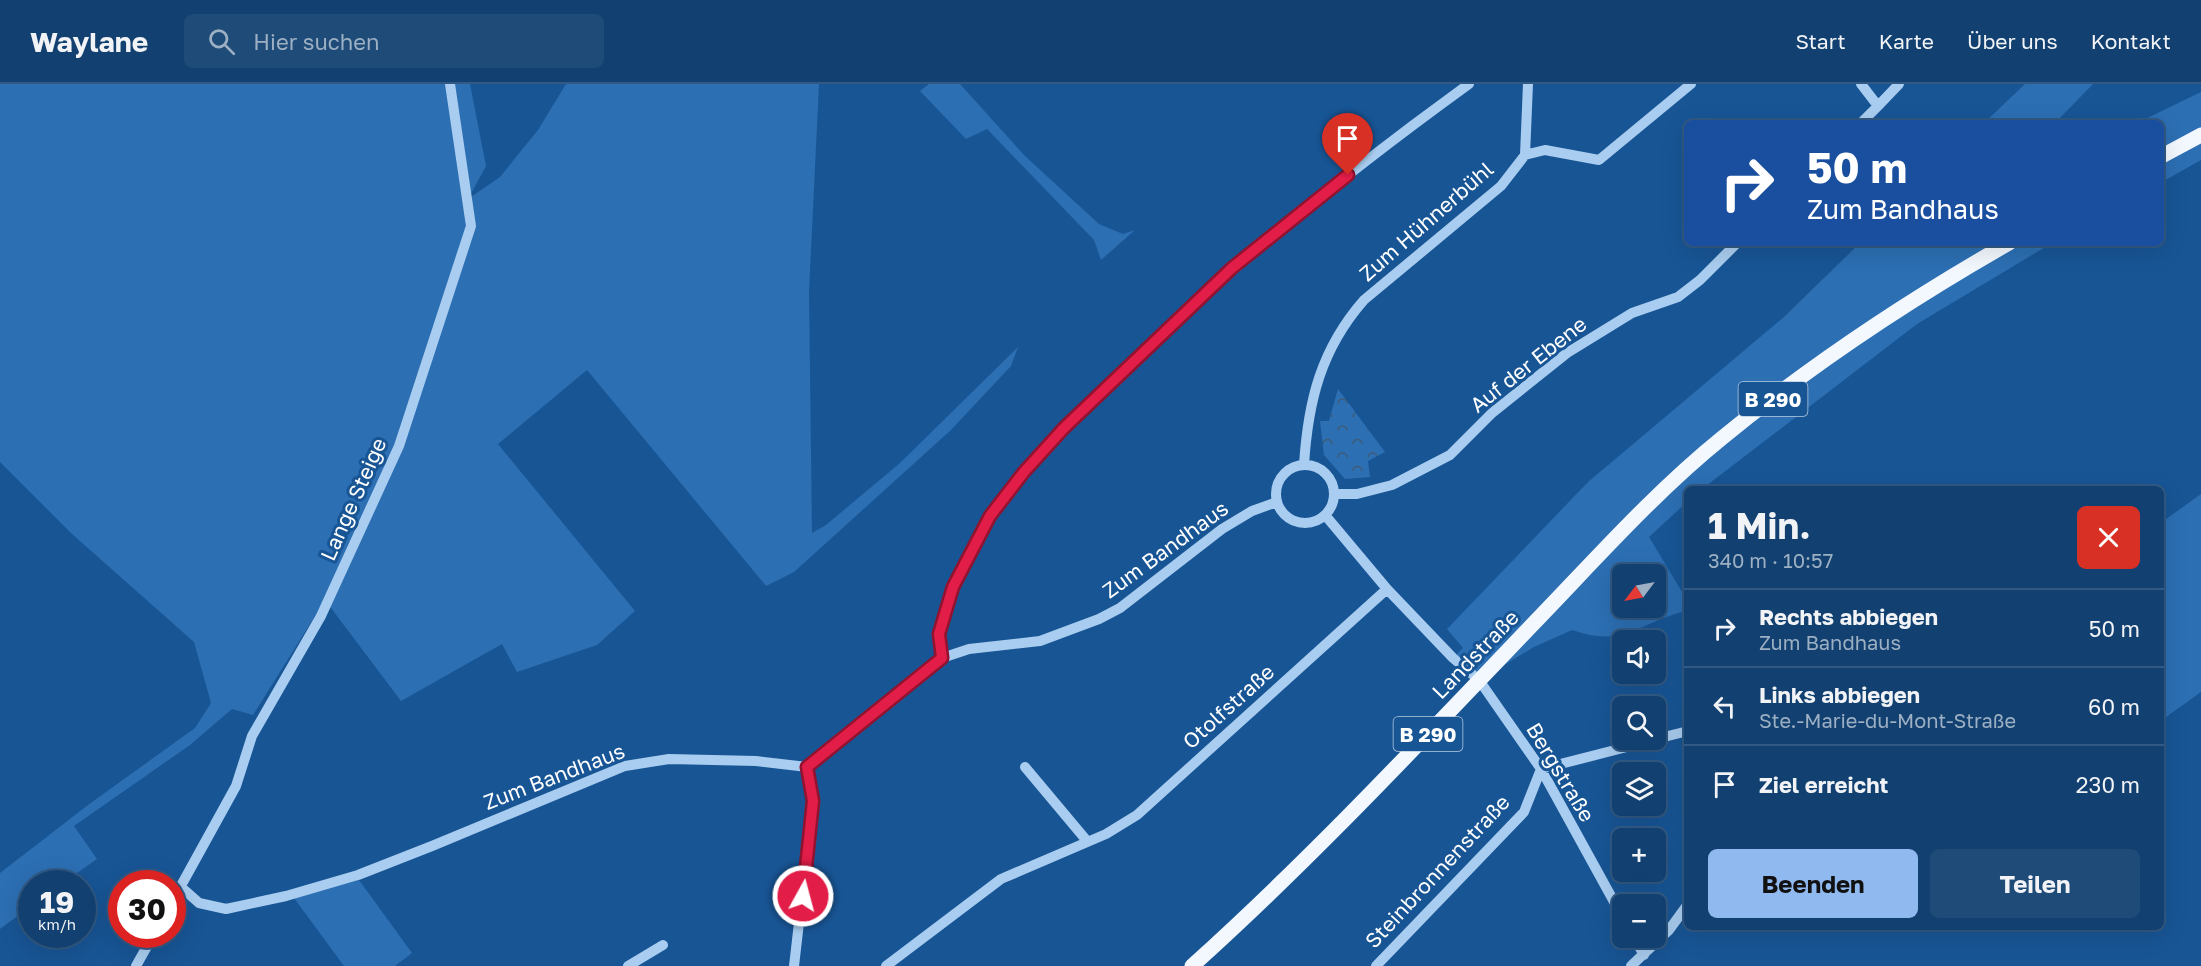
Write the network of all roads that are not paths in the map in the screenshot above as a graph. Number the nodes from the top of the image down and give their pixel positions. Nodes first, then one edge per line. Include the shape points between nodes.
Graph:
1 (450, 84) edge
2 (1469, 84) edge
3 (1528, 84) edge
4 (1691, 84) edge
5 (1861, 84) edge
6 (1899, 84) edge
7 (1878, 106) junction
8 (1864, 120) edge
9 (2201, 135) edge
10 (1525, 155) junction
11 (2164, 155) edge
12 (1734, 246) edge
13 (2004, 246) edge
14 (1304, 465) junction
15 (1334, 494) junction
16 (1277, 502) junction
17 (1325, 515) junction
18 (1387, 589) junction
19 (942, 658) junction
20 (1479, 680) junction
21 (1684, 732) edge
22 (1666, 736) edge
23 (1613, 750) edge
24 (807, 767) junction
25 (1025, 767) dead end
26 (1541, 769) junction
27 (1087, 841) junction
28 (186, 878) edge
29 (186, 891) edge
30 (1612, 898) edge
31 (1684, 909) edge
32 (663, 945) dead end
33 (146, 948) edge
34 (1640, 948) edge
35 (1644, 955) junction
36 (136, 966) edge
37 (628, 966) edge
38 (795, 966) edge
39 (886, 966) edge
40 (1192, 966) edge
41 (1376, 966) edge
42 (1631, 966) edge

1 - 28 street, Lange Steige via 471,226 399,446 321,616 252,736 236,786
2 - 19 street via 1381,148 1232,268 1064,428 990,516 953,587 939,634
3 - 10 street
4 - 10 street via 1599,160 1545,150
5 - 7 street
6 - 7 street
7 - 8 street
9 - 11 main road
10 - 14 street, Zum Hühnerbühl via 1501,186 1364,300 1346,320 1322,366 1313,395
12 - 15 street, Auf der Ebene via 1678,297 1632,313 1567,353 1492,413 1450,455 1392,485 1357,494
13 - 20 main road, Landstraße / B 290 via 1896,312 1722,438 1658,494
14 - 15 street via 1325,473
14 - 16 street via 1281,477
15 - 17 street
16 - 17 street via 1281,511 1298,522
16 - 19 street, Zum Bandhaus via 1222,529 1099,620 1040,641 969,649
17 - 18 street
18 - 20 street
18 - 27 street, Otolfstraße via 1137,815
19 - 24 street, Zum Bandhaus
20 - 26 street, Bergstraße
20 - 40 main road, Landstraße / B 290 via 1268,898
21 - 22 street
23 - 26 street
24 - 29 street, Zum Bandhaus via 756,761 669,759 625,766 432,846 286,896 226,909 199,903
24 - 38 street via 813,801
25 - 27 street
26 - 30 street, Bergstraße
26 - 41 street, Steinbronnenstraße via 1524,812
27 - 39 street, Otolfstraße via 1001,879
31 - 35 street
32 - 37 street
33 - 36 street
34 - 35 street
35 - 42 street

